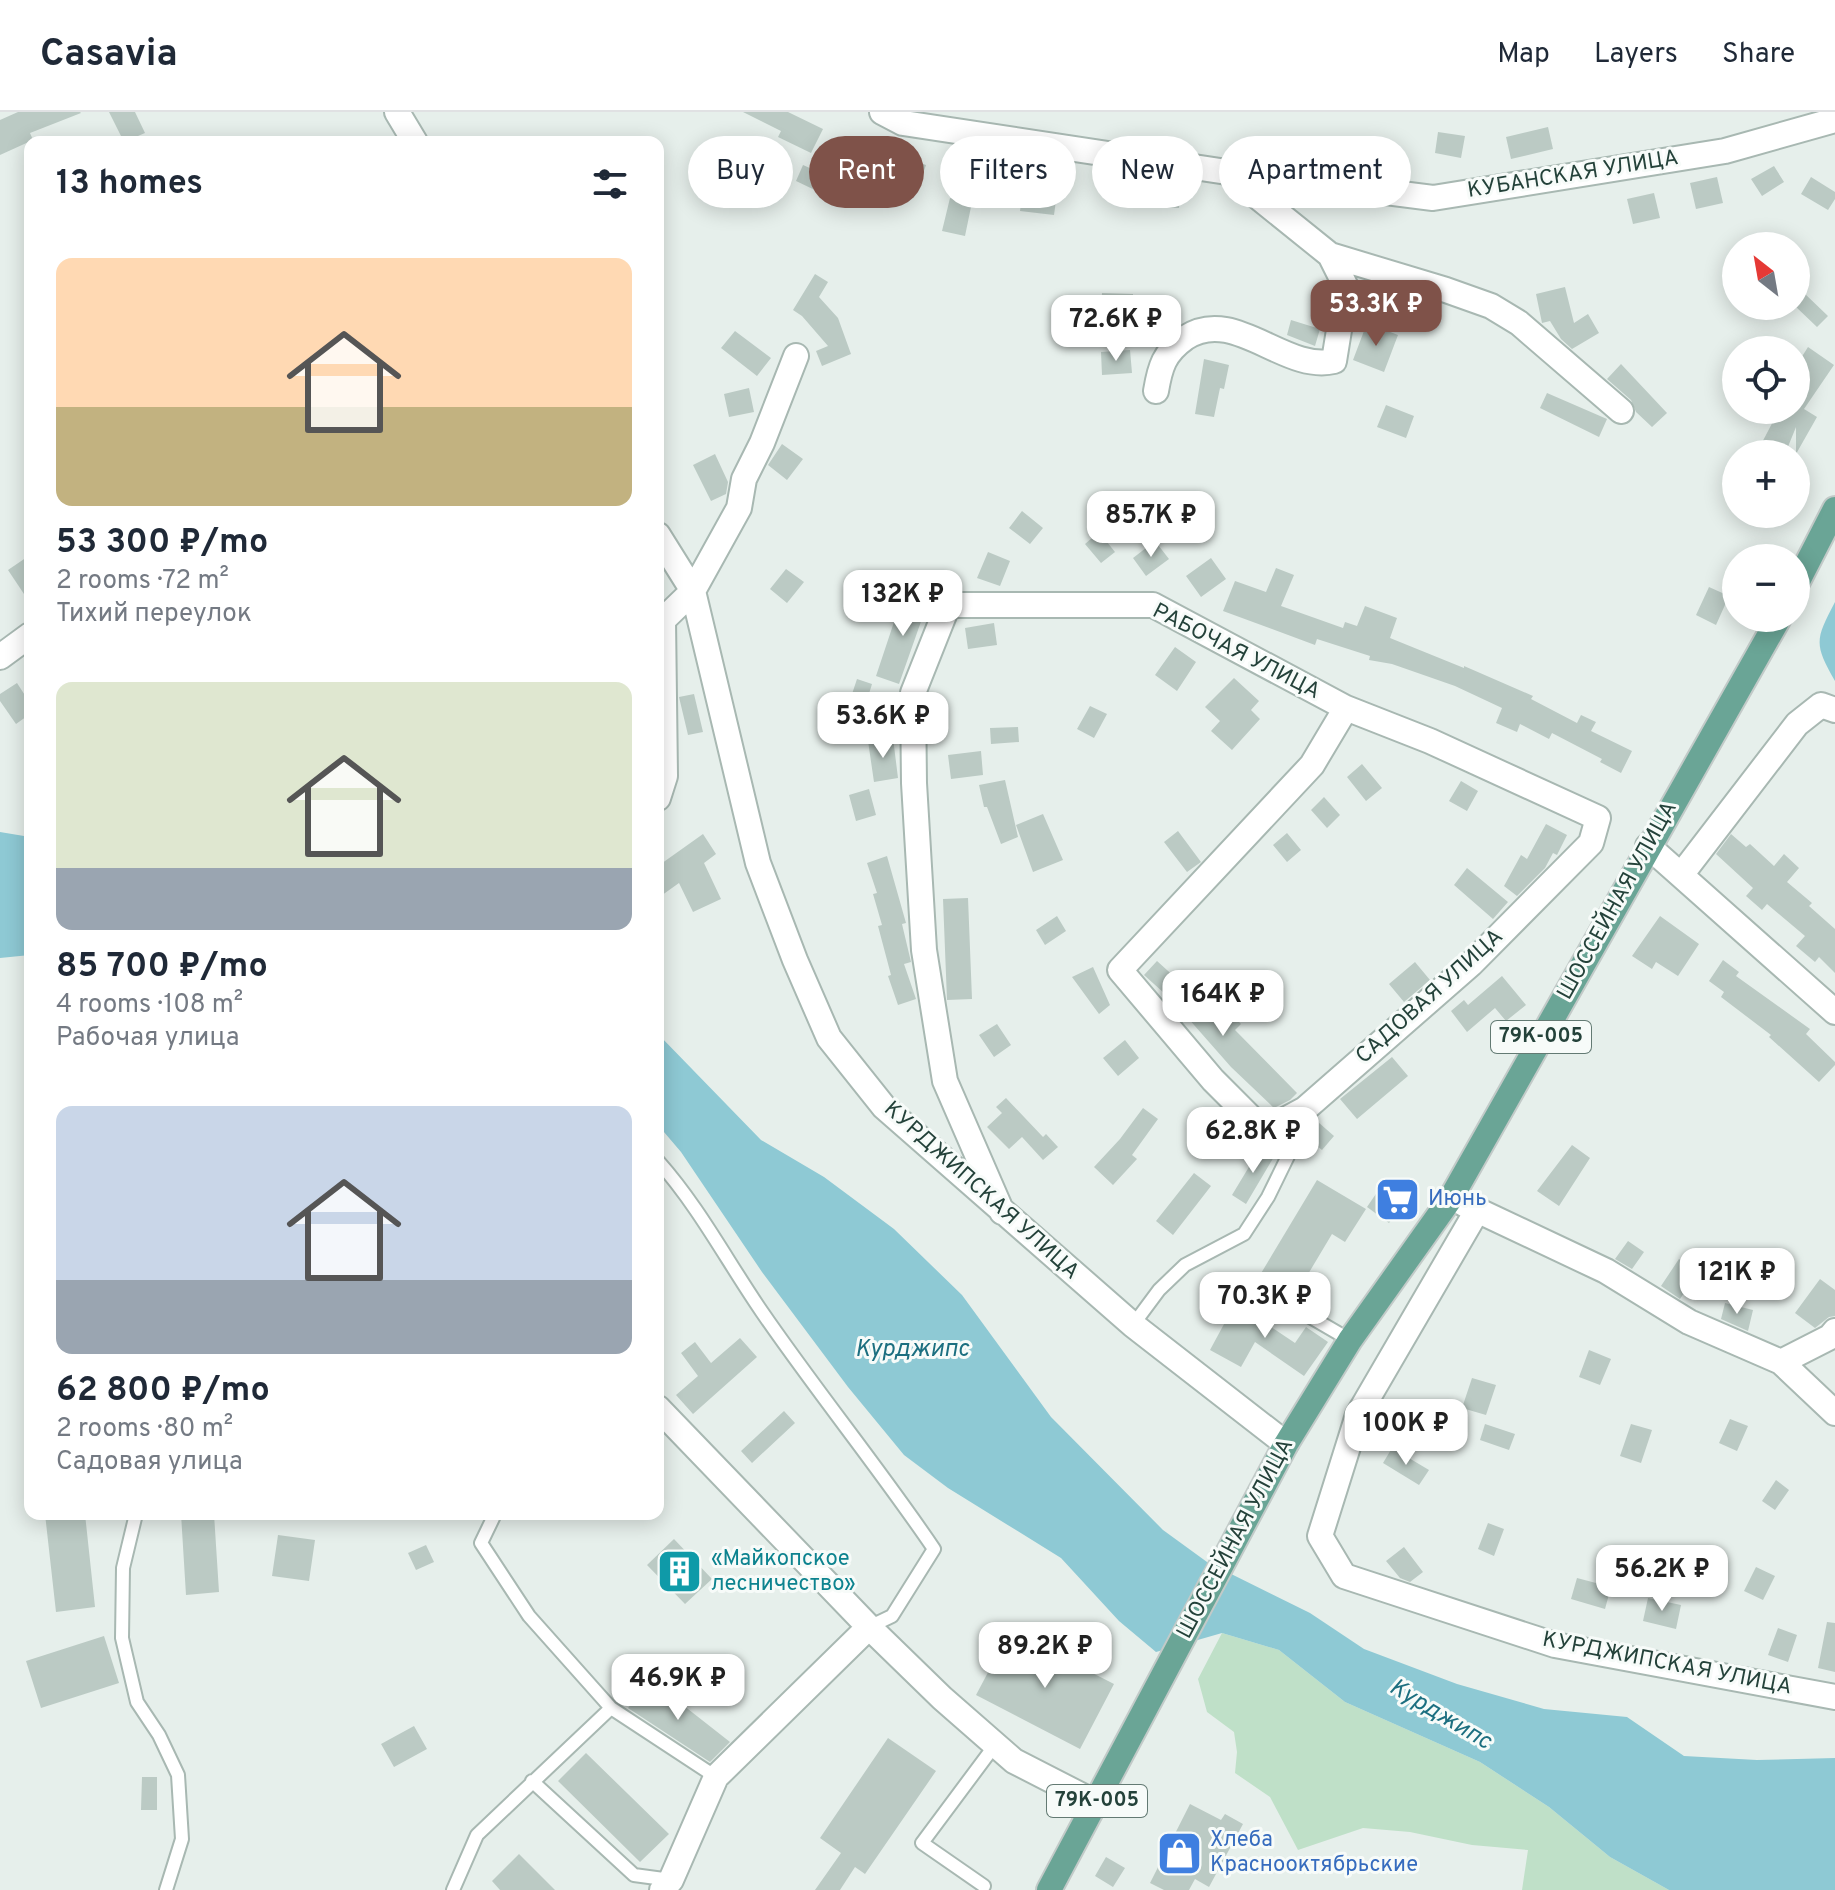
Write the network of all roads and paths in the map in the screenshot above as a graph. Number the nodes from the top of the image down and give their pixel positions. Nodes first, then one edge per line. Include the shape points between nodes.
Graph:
1 (397, 112) edge
2 (882, 112) edge
3 (1835, 120) edge
4 (411, 136) edge
5 (1219, 171) edge
6 (1411, 195) edge
7 (1272, 208) edge
8 (1330, 255) junction
9 (796, 356) dead end
10 (1156, 391) dead end
11 (1621, 411) dead end
12 (1835, 509) edge
13 (664, 545) edge
14 (1810, 558) edge
15 (693, 591) junction
16 (664, 619) edge
17 (1771, 632) edge
18 (24, 639) edge
19 (0, 657) edge
20 (664, 698) edge
21 (1346, 708) junction
22 (1835, 710) edge
23 (664, 779) edge
24 (1598, 818) joint
25 (1648, 846) junction
26 (1681, 875) junction
27 (1835, 1012) edge
28 (1279, 1123) junction
29 (664, 1168) edge
30 (1451, 1198) junction
31 (1478, 1209) junction
32 (1002, 1212) junction
33 (1276, 1297) dead end
34 (1133, 1325) junction
35 (1835, 1331) edge
36 (1350, 1340) junction
37 (1781, 1362) junction
38 (1835, 1413) edge
39 (664, 1414) edge
40 (1286, 1444) junction
41 (135, 1520) edge
42 (492, 1520) edge
43 (869, 1627) junction
44 (1835, 1697) edge
45 (611, 1708) junction
46 (995, 1745) junction
47 (716, 1777) junction
48 (532, 1781) junction
49 (1096, 1803) junction
50 (984, 1886) dead end
51 (672, 1887) edge
52 (166, 1890) edge
53 (453, 1890) edge
54 (1049, 1890) edge

1 - 4 street
2 - 5 street, КУБАНСКАЯ УЛИЦА via 903,123
3 - 6 street, КУБАНСКАЯ УЛИЦА via 1725,151 1433,198
7 - 8 street
8 - 10 street via 1346,287 1334,361 1300,360 1215,327 1178,343 1160,365
8 - 11 street via 1491,306 1519,323
9 - 15 street via 744,479 739,508
12 - 14 main road
13 - 15 street, КУРДЖИПСКАЯ УЛИЦА
15 - 16 street
15 - 32 street, КУРДЖИПСКАЯ УЛИЦА via 758,863 829,1038 884,1107
17 - 25 main road, ШОССЕЙНАЯ УЛИЦА / 79К-005
18 - 19 street
20 - 23 street
21 - 24 street, РАБОЧАЯ УЛИЦА
21 - 28 street via 1312,765 1120,970 1213,1080 1264,1131
21 - 32 street, РАБОЧАЯ УЛИЦА via 1153,605 948,605 913,693 924,950 945,1081
22 - 26 street via 1821,705 1797,724
24 - 28 street, САДОВАЯ УЛИЦА via 1591,843 1471,964 1305,1109
25 - 26 street
25 - 30 main road, ШОССЕЙНАЯ УЛИЦА / 79К-005
26 - 27 street
28 - 34 lane via 1289,1154 1244,1234 1185,1265
29 - 43 lane via 934,1549 892,1616
30 - 31 street
30 - 36 main road, ШОССЕЙНАЯ УЛИЦА / 79К-005
31 - 37 street via 1606,1271 1689,1322
31 - 44 street, КУРДЖИПСКАЯ УЛИЦА via 1358,1415 1320,1536 1344,1576 1555,1645
32 - 34 street, КУРДЖИПСКАЯ УЛИЦА
33 - 36 lane
34 - 40 street, КУРДЖИПСКАЯ УЛИЦА
35 - 37 street
36 - 40 main road, ШОССЕЙНАЯ УЛИЦА / 79К-005
37 - 38 street
39 - 43 street
40 - 49 main road, ШОССЕЙНАЯ УЛИЦА / 79К-005
41 - 52 lane via 123,1568 122,1638 137,1702 178,1775 182,1839
42 - 45 lane via 481,1543 529,1616
43 - 46 street
43 - 47 street
45 - 47 lane
45 - 48 lane
46 - 49 street via 1014,1761
46 - 50 lane via 922,1843
47 - 51 street
48 - 51 lane via 634,1875
48 - 53 lane via 477,1835
49 - 54 main road, ШОССЕЙНАЯ УЛИЦА / 79К-005

